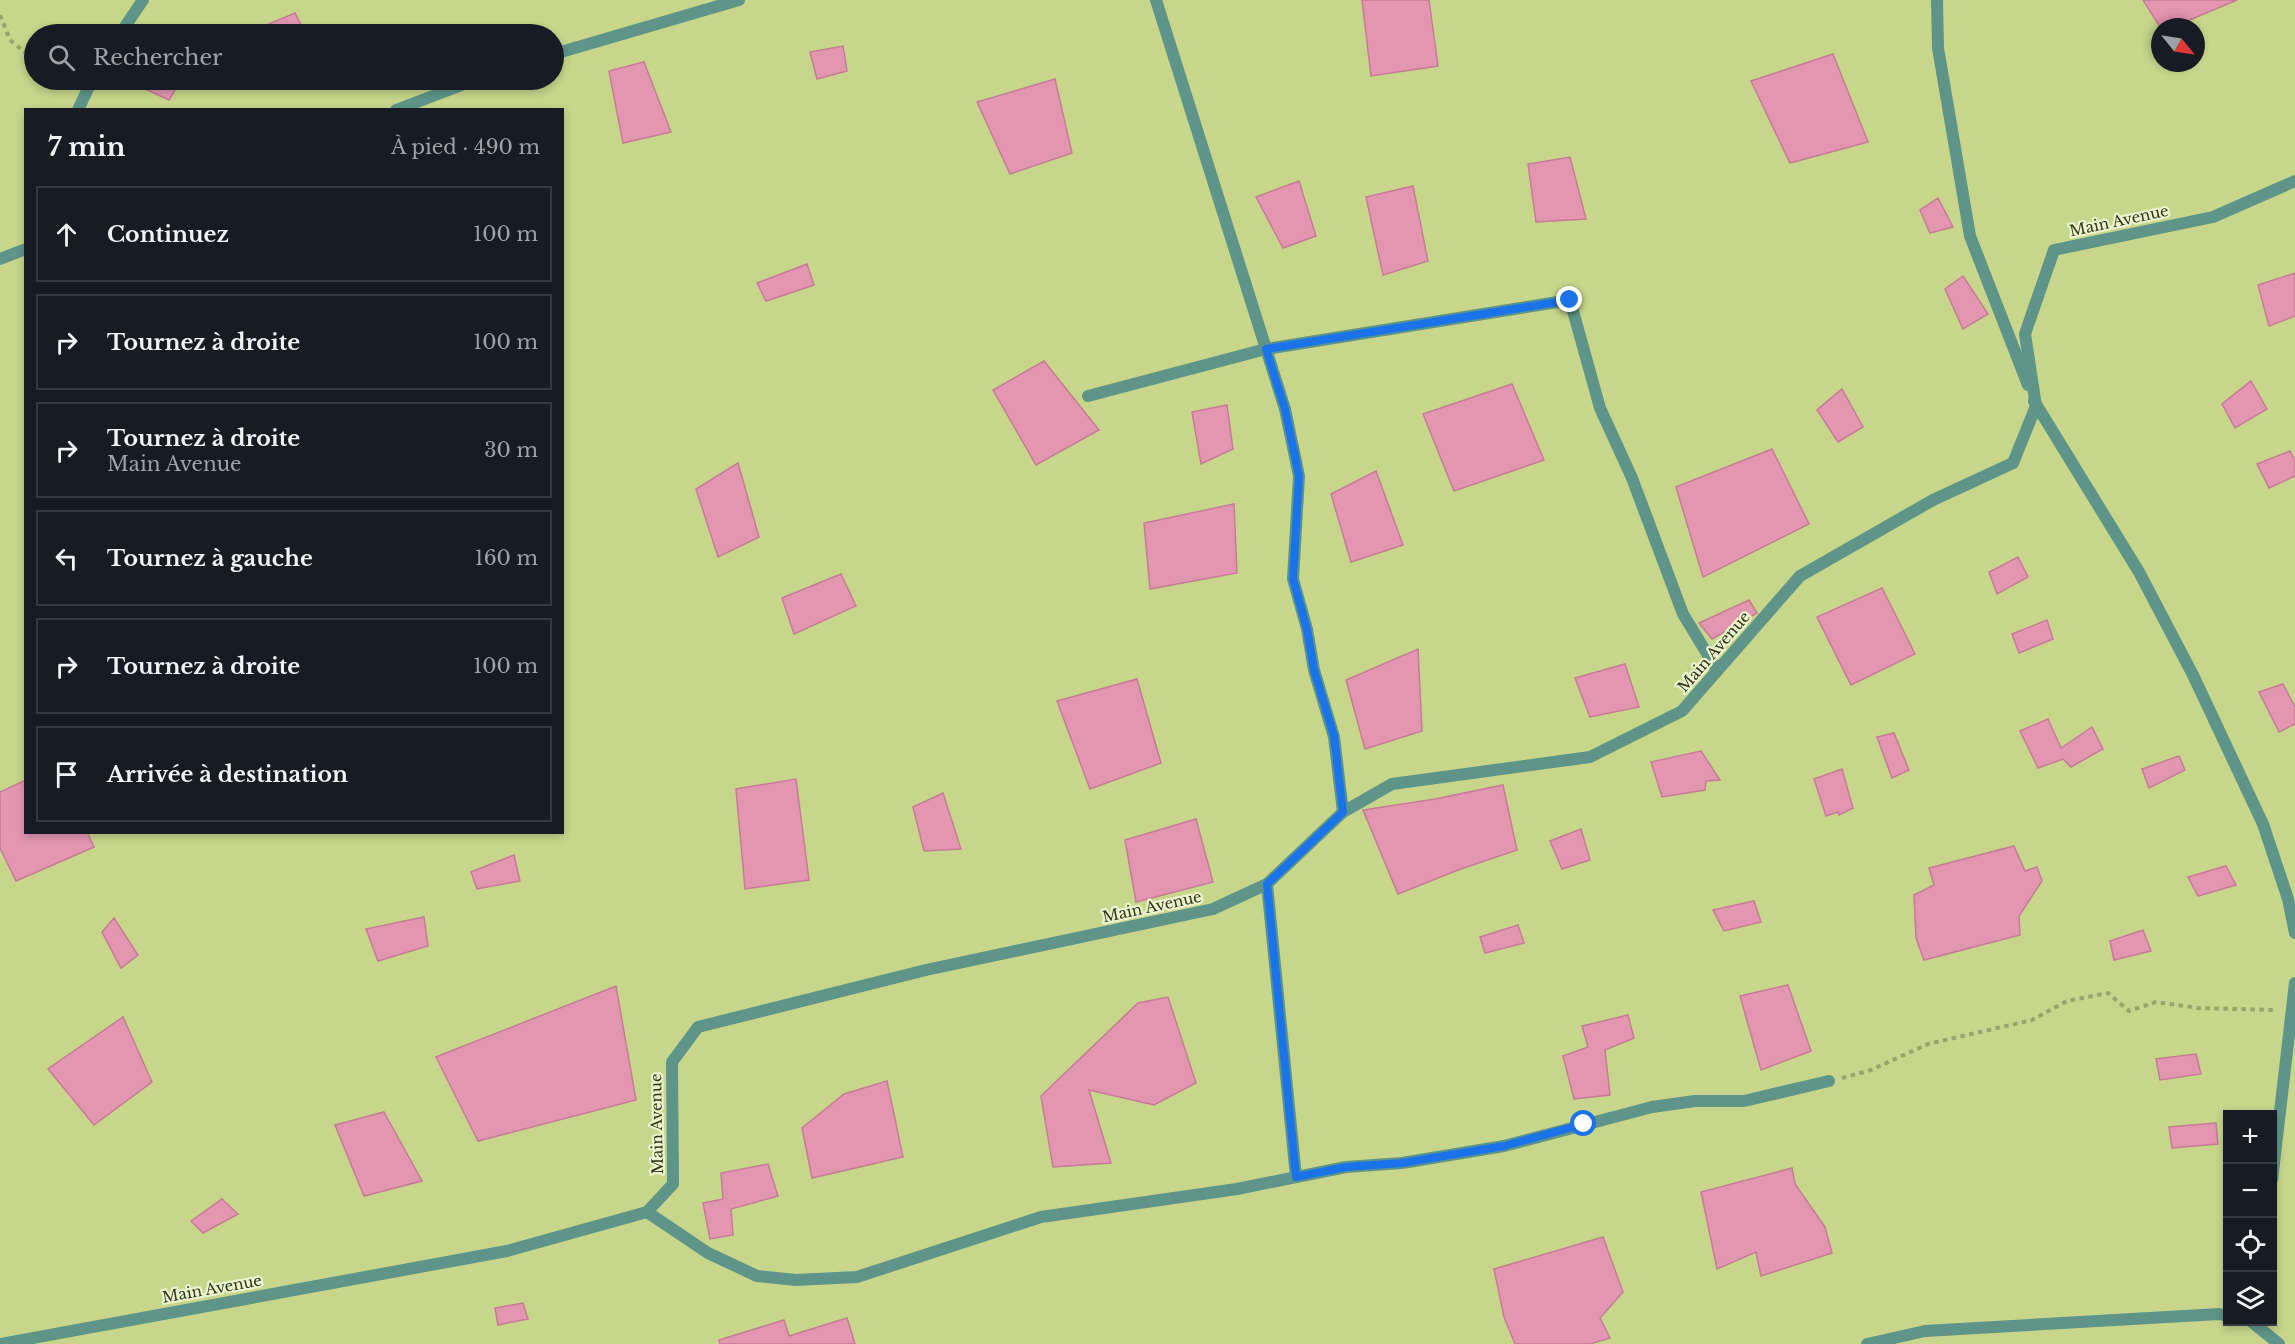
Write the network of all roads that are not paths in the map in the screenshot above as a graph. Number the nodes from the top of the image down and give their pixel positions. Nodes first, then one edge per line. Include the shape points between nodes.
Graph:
1 (143, 0) edge
2 (739, 0) edge
3 (1156, 0) edge
4 (1936, 0) edge
5 (127, 24) edge
6 (564, 51) edge
7 (87, 90) edge
8 (449, 90) edge
9 (79, 108) edge
10 (401, 108) edge
11 (2295, 181) edge
12 (24, 250) edge
13 (0, 259) edge
14 (1266, 349) junction
15 (1088, 396) dead end
16 (2036, 406) junction
17 (1717, 670) junction
18 (1343, 812) junction
19 (1267, 884) junction
20 (2295, 933) edge
21 (2295, 983) edge
22 (2293, 1011) edge
23 (1829, 1081) road end
24 (2274, 1164) edge
25 (1296, 1177) junction
26 (647, 1212) junction
27 (2223, 1316) edge
28 (2257, 1326) edge
29 (0, 1344) edge
30 (1867, 1344) edge
31 (2279, 1344) edge

1 - 5 street
2 - 6 street
3 - 14 street
4 - 16 street via 1938,48 1970,236
7 - 9 street
8 - 10 street
11 - 16 street, Main Avenue via 2213,217 2054,250 2025,334
12 - 13 street
14 - 15 street
14 - 17 street via 1570,300 1600,408 1632,478 1683,614
14 - 18 street via 1285,409 1299,476 1293,579 1334,736
16 - 17 street, Main Avenue via 2013,463 1933,500 1800,576
16 - 20 street via 2139,572 2193,675 2263,824
17 - 18 street, Main Avenue via 1682,711 1590,757 1392,784
18 - 19 street, Main Avenue
19 - 25 street
19 - 26 street, Main Avenue via 1213,909 926,970 698,1027 672,1062 673,1184
21 - 22 street
22 - 24 street
23 - 25 street via 1744,1101 1695,1101 1652,1107 1504,1146
25 - 26 street via 1237,1190 1041,1217 857,1277 796,1280 757,1276 708,1252
26 - 29 street, Main Avenue via 507,1251
27 - 30 street via 1925,1331
28 - 31 street

